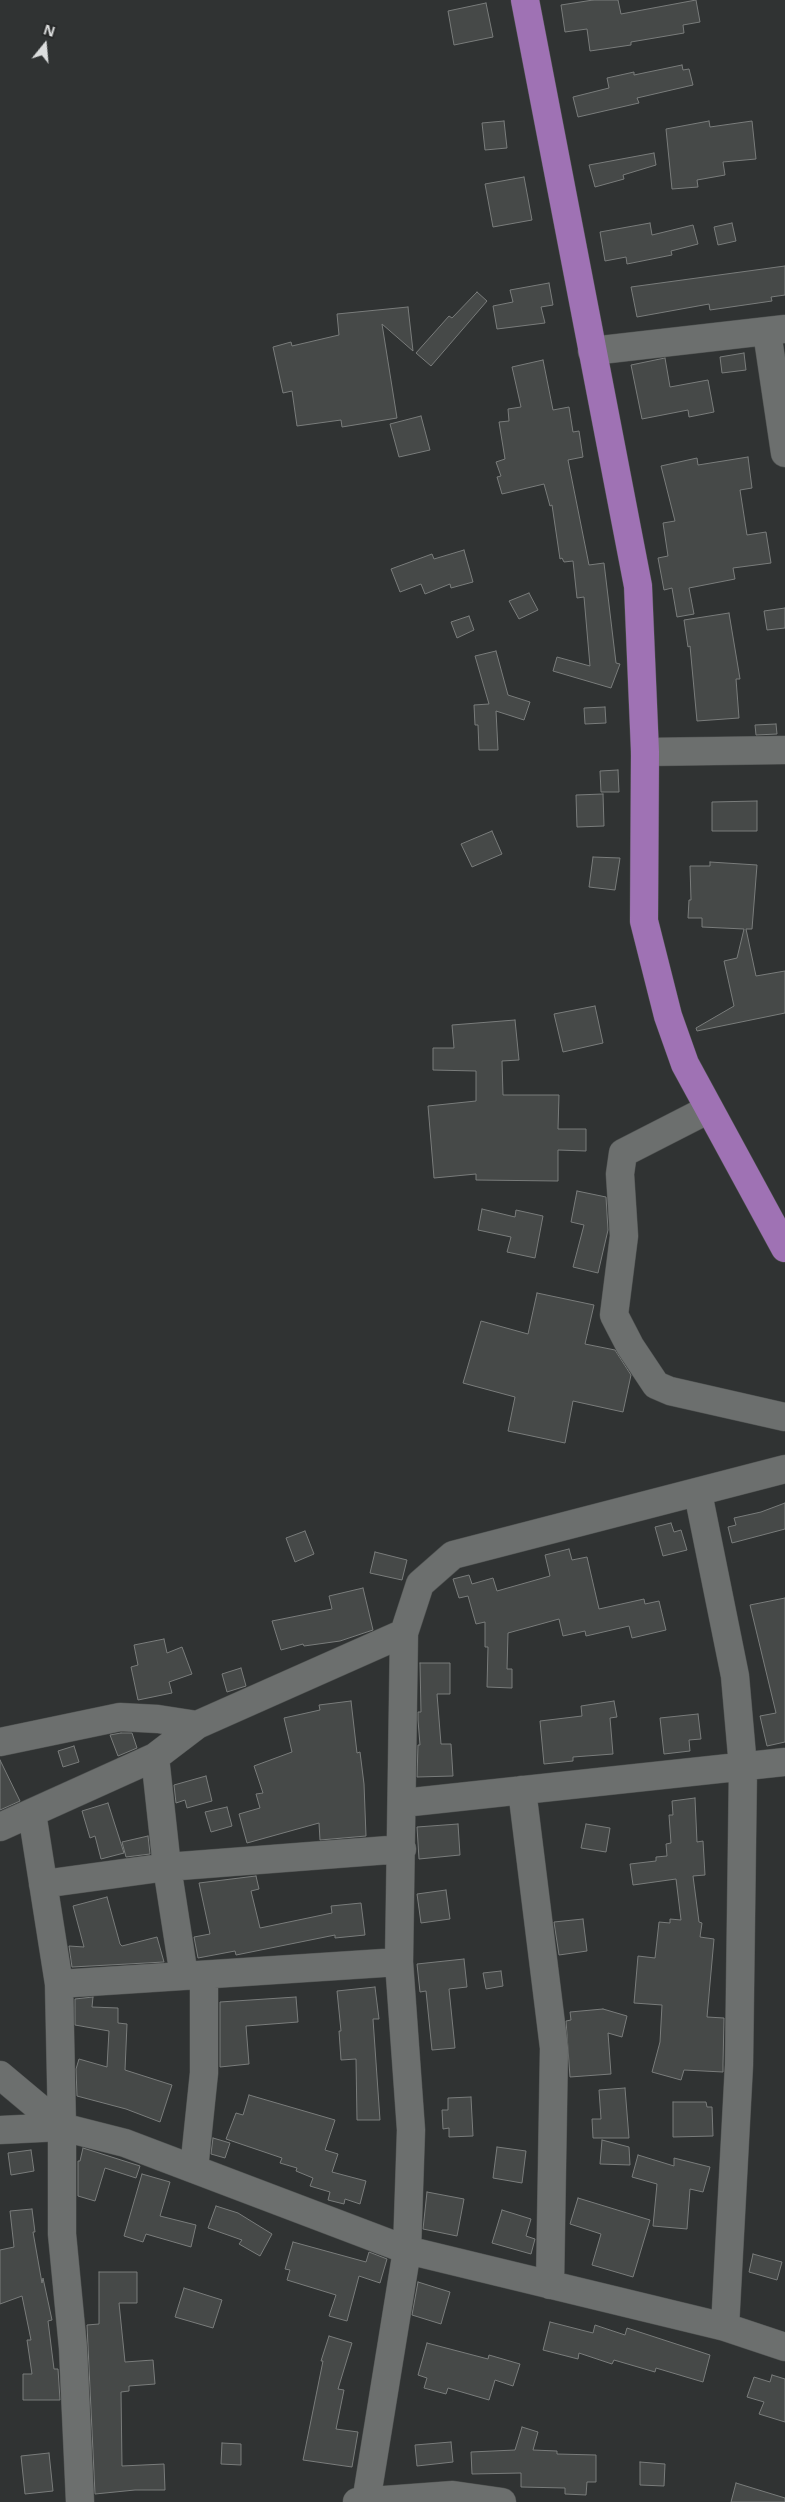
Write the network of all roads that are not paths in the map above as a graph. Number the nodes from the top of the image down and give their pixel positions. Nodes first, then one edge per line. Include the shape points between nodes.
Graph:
1 (525, 0) edge
2 (776, 330) edge
3 (592, 351) junction
4 (785, 453) edge
5 (785, 750) edge
6 (645, 752) junction
7 (709, 1109) junction
8 (785, 1248) edge
9 (785, 1417) edge
10 (785, 1469) edge
11 (698, 1493) junction
12 (404, 1633) junction
13 (197, 1725) junction
14 (0, 1742) edge
15 (155, 1757) junction
16 (785, 1762) edge
17 (743, 1767) junction
18 (522, 1790) junction
19 (403, 1803) junction
20 (32, 1813) junction
21 (0, 1827) edge
22 (402, 1849) junction
23 (167, 1867) junction
24 (43, 1884) junction
25 (399, 1962) junction
26 (194, 1976) junction
27 (59, 1984) junction
28 (0, 2075) edge
29 (62, 2127) junction
30 (0, 2130) edge
31 (194, 2169) junction
32 (407, 2250) junction
33 (550, 2285) junction
34 (725, 2328) junction
35 (785, 2347) edge
36 (80, 2502) edge
37 (363, 2502) edge
38 (502, 2502) edge

1 - 3 highway
2 - 3 street
2 - 4 street
3 - 6 highway via 638,586
5 - 6 street
6 - 7 highway via 644,921 668,1016 685,1064
7 - 8 highway
7 - 9 street via 622,1152 620,1174 624,1236 614,1315 656,1385
10 - 11 street
11 - 12 street via 453,1555 420,1584
11 - 17 street via 735,1676
12 - 13 street
12 - 19 street
13 - 14 street via 158,1718 120,1717
13 - 15 street
15 - 20 street
15 - 23 street
16 - 17 street
17 - 18 street
17 - 34 street via 740,2065
18 - 19 street
18 - 33 street via 554,2048
19 - 22 street
20 - 21 street
20 - 24 street
22 - 23 street
22 - 25 street
23 - 24 street
23 - 26 street
24 - 27 street
25 - 26 street
25 - 32 street via 411,2130
26 - 27 street
26 - 31 street via 204,2074
27 - 29 street
28 - 29 street
29 - 30 street
29 - 31 street via 125,2143
29 - 36 street via 62,2234 73,2348
31 - 32 street
32 - 33 street
32 - 37 street
33 - 34 street
34 - 35 street
37 - 38 street via 453,2495

